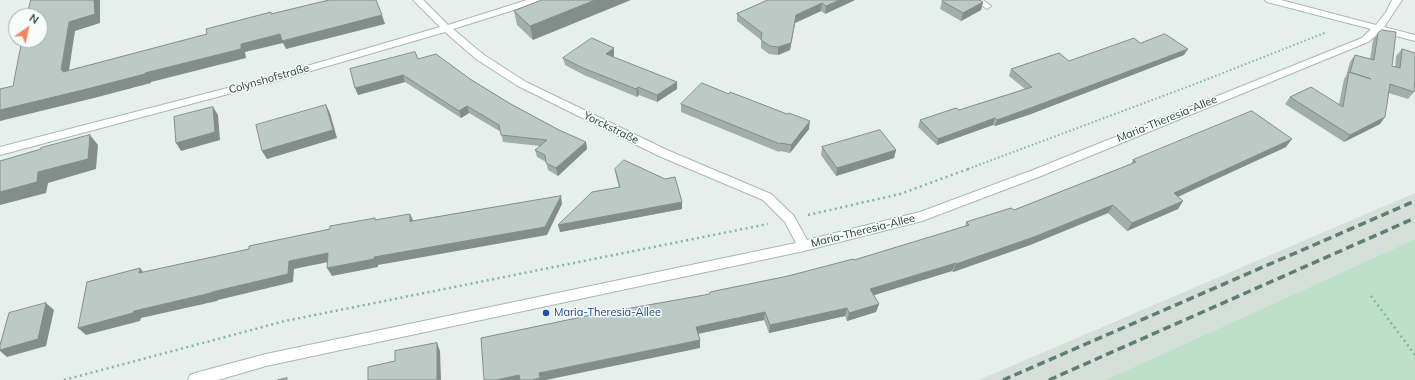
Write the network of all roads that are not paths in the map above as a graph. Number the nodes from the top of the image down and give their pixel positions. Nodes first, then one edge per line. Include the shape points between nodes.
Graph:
1 (418, 0) edge
2 (536, 0) edge
3 (977, 0) edge
4 (1270, 0) edge
5 (1397, 0) edge
6 (987, 6) dead end
7 (1379, 28) junction
8 (447, 29) junction
9 (1415, 38) edge
10 (0, 151) edge
11 (804, 246) junction
12 (195, 380) edge

1 - 8 street, Yorckstraße
2 - 8 street, Colynshofstraße
3 - 6 lane
4 - 7 street
5 - 7 street, Maria-Theresia-Allee
7 - 9 street
7 - 11 street, Maria-Theresia-Allee via 1365,40 1037,173 922,216
8 - 10 street, Colynshofstraße via 165,109
8 - 11 street, Yorckstraße via 480,57 522,84 663,153 767,196 790,219
11 - 12 street, Maria-Theresia-Allee via 266,360

